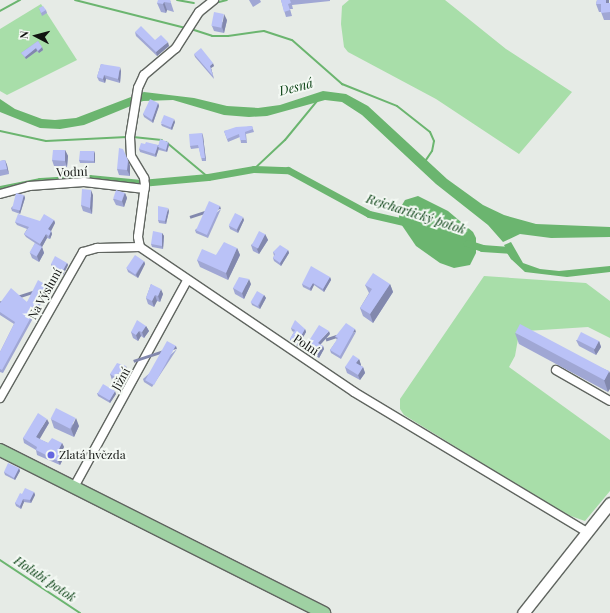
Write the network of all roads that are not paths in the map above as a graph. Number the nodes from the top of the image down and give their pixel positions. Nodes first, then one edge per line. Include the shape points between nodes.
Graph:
1 (214, 0) edge
2 (145, 184) junction
3 (0, 194) edge
4 (140, 247) junction
5 (187, 281) junction
6 (556, 370) dead end
7 (0, 398) edge
8 (610, 401) edge
9 (0, 450) edge
10 (74, 487) junction
11 (610, 503) edge
12 (587, 532) junction
13 (324, 613) edge
14 (523, 613) edge

1 - 2 street via 199,12 190,30 176,48 144,75 138,88 130,137 131,156
2 - 3 street, Vodní via 84,182 29,186
2 - 4 street via 138,237
4 - 5 street, Polní
4 - 7 street, Na Výsluní via 97,248 83,252
5 - 10 street, Jižní
5 - 12 street, Polní via 354,392
6 - 8 street
9 - 10 main road
10 - 13 main road
11 - 12 street
12 - 14 street

